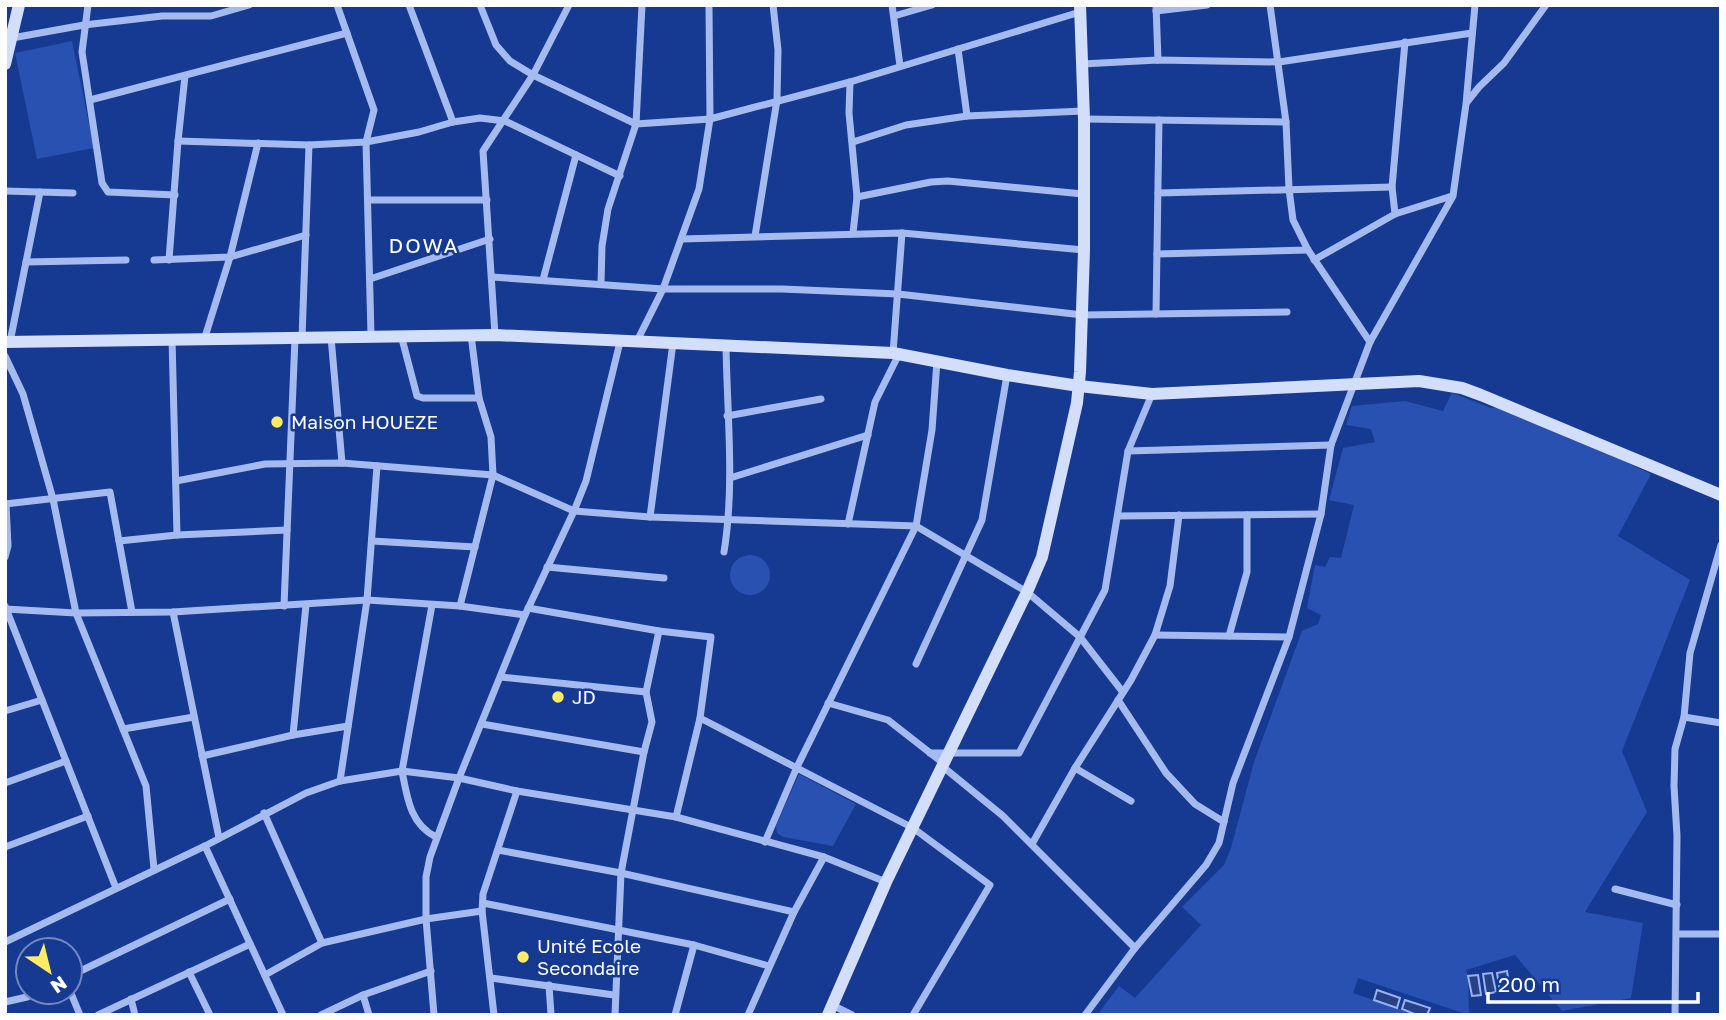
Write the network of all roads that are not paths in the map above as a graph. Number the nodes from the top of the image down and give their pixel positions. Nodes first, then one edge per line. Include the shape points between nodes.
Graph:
1 (19, 5) edge
2 (88, 5) edge
3 (249, 5) edge
4 (337, 5) edge
5 (409, 5) edge
6 (480, 5) edge
7 (569, 5) edge
8 (642, 5) edge
9 (709, 5) edge
10 (773, 5) edge
11 (892, 5) edge
12 (932, 5) edge
13 (1207, 5) edge
14 (1270, 5) edge
15 (1475, 5) edge
16 (1546, 5) edge
17 (1156, 8) edge
18 (1080, 9) edge
19 (894, 16) junction
20 (84, 25) junction
21 (347, 33) junction
22 (1472, 33) junction
23 (12, 38) junction
24 (1405, 41) junction
25 (958, 49) junction
26 (1158, 60) junction
27 (1279, 62) junction
28 (5, 64) edge
29 (1081, 64) junction
30 (900, 66) junction
31 (533, 75) junction
32 (185, 76) junction
33 (850, 82) junction
34 (90, 100) junction
35 (777, 100) junction
36 (1466, 104) junction
37 (1084, 115) junction
38 (967, 116) junction
39 (710, 119) junction
40 (1159, 120) junction
41 (505, 121) junction
42 (453, 122) junction
43 (1286, 122) junction
44 (636, 124) junction
45 (178, 141) junction
46 (366, 142) junction
47 (853, 142) junction
48 (258, 143) junction
49 (309, 145) junction
50 (576, 155) junction
51 (620, 176) junction
52 (1392, 187) junction
53 (1289, 189) junction
54 (5, 191) edge
55 (40, 192) junction
56 (1158, 192) junction
57 (73, 193) dead end
58 (1083, 194) junction
59 (175, 195) junction
60 (1452, 196) junction
61 (857, 197) junction
62 (368, 200) junction
63 (487, 200) junction
64 (1395, 214) junction
65 (853, 233) junction
66 (902, 233) junction
67 (306, 235) junction
68 (755, 236) junction
69 (491, 239) junction
70 (682, 239) junction
71 (1084, 250) junction
72 (1308, 250) junction
73 (1157, 254) junction
74 (230, 257) junction
75 (126, 260) dead end
76 (154, 260) dead end
77 (169, 260) junction
78 (1314, 260) junction
79 (26, 262) junction
80 (492, 277) junction
81 (370, 279) junction
82 (543, 280) junction
83 (601, 284) junction
84 (663, 289) junction
85 (898, 294) junction
86 (1287, 312) dead end
87 (1156, 314) junction
88 (1083, 315) junction
89 (371, 335) junction
90 (401, 335) junction
91 (471, 335) junction
92 (495, 335) junction
93 (331, 337) junction
94 (298, 338) junction
95 (172, 339) junction
96 (204, 340) junction
97 (620, 342) junction
98 (637, 342) junction
99 (1370, 342) junction
100 (8, 343) edge
101 (673, 343) junction
102 (726, 345) junction
103 (896, 354) junction
104 (5, 356) edge
105 (937, 361) junction
106 (1007, 375) junction
107 (1354, 384) junction
108 (1079, 386) junction
109 (1152, 394) junction
110 (479, 398) junction
111 (821, 399) dead end
112 (727, 416) junction
113 (868, 435) junction
114 (1331, 445) junction
115 (1128, 451) junction
116 (290, 462) junction
117 (342, 463) junction
118 (377, 466) junction
119 (493, 475) junction
120 (730, 478) junction
121 (176, 481) junction
122 (1721, 495) edge
123 (53, 499) junction
124 (6, 504) edge
125 (574, 511) junction
126 (1247, 514) junction
127 (1321, 514) junction
128 (1179, 515) junction
129 (1119, 516) junction
130 (650, 517) junction
131 (729, 520) junction
132 (848, 524) junction
133 (916, 526) junction
134 (287, 530) junction
135 (177, 535) junction
136 (119, 541) junction
137 (372, 541) junction
138 (1721, 545) edge
139 (475, 547) junction
140 (724, 552) dead end
141 (5, 557) edge
142 (966, 558) junction
143 (547, 568) junction
144 (664, 578) dead end
145 (1027, 592) junction
146 (367, 600) junction
147 (306, 605) junction
148 (284, 606) junction
149 (432, 606) junction
150 (460, 606) junction
151 (5, 608) edge
152 (526, 611) junction
153 (132, 612) junction
154 (173, 612) junction
155 (76, 613) junction
156 (659, 631) junction
157 (1155, 635) junction
158 (1229, 636) junction
159 (1080, 637) junction
160 (1289, 637) junction
161 (916, 664) dead end
162 (500, 677) junction
163 (1122, 691) junction
164 (646, 692) junction
165 (42, 700) junction
166 (1118, 700) junction
167 (828, 703) junction
168 (5, 711) edge
169 (194, 717) junction
170 (1684, 717) junction
171 (700, 718) junction
172 (1721, 723) edge
173 (482, 724) junction
174 (348, 726) junction
175 (123, 729) junction
176 (293, 735) junction
177 (644, 752) junction
178 (202, 756) junction
179 (66, 761) junction
180 (944, 761) junction
181 (797, 767) junction
182 (1074, 768) junction
183 (402, 771) junction
184 (459, 778) junction
185 (340, 781) junction
186 (5, 783) edge
187 (517, 791) junction
188 (1131, 800) dead end
189 (633, 810) junction
190 (264, 813) junction
191 (88, 816) junction
192 (676, 817) junction
193 (1223, 822) junction
194 (913, 828) junction
195 (436, 837) junction
196 (219, 838) junction
197 (765, 842) junction
198 (1032, 845) junction
199 (205, 846) junction
200 (5, 847) edge
201 (498, 850) junction
202 (824, 858) junction
203 (154, 869) junction
204 (621, 873) junction
205 (886, 882) junction
206 (116, 888) junction
207 (1615, 889) dead end
208 (230, 899) junction
209 (1677, 905) junction
210 (482, 907) junction
211 (794, 912) junction
212 (426, 919) junction
213 (618, 931) junction
214 (1677, 934) junction
215 (1721, 934) edge
216 (5, 942) edge
217 (321, 943) junction
218 (250, 944) junction
219 (694, 945) junction
220 (1135, 948) junction
221 (769, 966) junction
222 (84, 969) edge
223 (431, 971) junction
224 (189, 972) junction
225 (265, 975) junction
226 (491, 978) junction
227 (549, 985) junction
228 (363, 995) junction
229 (614, 995) junction
230 (131, 999) junction
231 (830, 1010) edge
232 (98, 1015) edge
233 (135, 1015) edge
234 (210, 1015) edge
235 (283, 1015) edge
236 (321, 1015) edge
237 (369, 1015) edge
238 (434, 1015) edge
239 (494, 1015) edge
240 (551, 1015) edge
241 (615, 1015) edge
242 (675, 1015) edge
243 (748, 1015) edge
244 (852, 1015) edge
245 (913, 1015) edge
246 (1085, 1015) edge
247 (1675, 1015) edge

1 - 23 main road
2 - 20 street
3 - 20 street via 211,16
4 - 21 street
5 - 42 street
6 - 31 street via 502,53
7 - 31 street
8 - 44 street
9 - 39 street
10 - 35 street
11 - 19 street
12 - 19 street
13 - 17 street
14 - 27 street
15 - 22 street
16 - 36 street via 1504,63
17 - 26 street
18 - 25 street
18 - 29 main road
19 - 30 street
20 - 23 street
20 - 34 street via 82,52
21 - 32 street
21 - 46 street via 374,110
22 - 24 street
22 - 36 street
23 - 28 main road
24 - 27 street
24 - 52 street
25 - 30 street
25 - 38 street
26 - 27 street
26 - 29 street
27 - 43 street
29 - 37 main road
30 - 33 street
31 - 41 street
31 - 44 street
32 - 34 street
32 - 45 street
33 - 35 street
33 - 47 street
34 - 59 street via 102,183 108,192
35 - 39 street
35 - 68 street
36 - 60 street
37 - 38 street
37 - 40 street
37 - 58 main road
38 - 47 street via 906,125
39 - 44 street
39 - 70 street via 699,188
40 - 43 street
40 - 56 street
41 - 42 street via 474,118
41 - 50 street
41 - 63 street via 483,151
42 - 46 street
43 - 53 street
44 - 51 street
45 - 48 street
45 - 59 street
46 - 49 street
46 - 62 street
47 - 61 street
48 - 49 street
48 - 74 street
49 - 67 street
50 - 51 street
50 - 82 street
51 - 83 street via 604,228
52 - 53 street
52 - 64 street
53 - 56 street
53 - 72 street via 1293,220
54 - 55 street
55 - 57 street
55 - 79 street
56 - 73 street
58 - 61 street via 948,181
58 - 71 main road
59 - 77 street
60 - 64 street
60 - 99 street
61 - 65 street
62 - 63 street
62 - 81 street
63 - 69 street
64 - 78 street
65 - 66 street
65 - 68 street
66 - 71 street
66 - 85 street
67 - 74 street
67 - 94 street
68 - 70 street
69 - 80 street
69 - 81 street
70 - 84 street
71 - 88 main road
72 - 73 street
72 - 78 street
73 - 87 street
74 - 77 street
74 - 96 street
75 - 79 street
76 - 77 street
78 - 99 street
79 - 100 street
80 - 82 street
80 - 92 street
81 - 89 street
82 - 83 street
83 - 84 street
84 - 85 street
84 - 98 street
85 - 88 street
85 - 103 street
86 - 87 street
87 - 88 street
88 - 108 main road
89 - 90 main road
89 - 93 main road
90 - 91 main road
90 - 110 street via 417,396
91 - 92 main road
91 - 110 street
92 - 97 main road
93 - 94 main road
93 - 117 street
94 - 96 main road
94 - 116 street
95 - 96 main road
95 - 100 main road
95 - 121 street
97 - 98 main road
97 - 125 street via 589,471
98 - 101 main road
99 - 107 street
101 - 102 main road
101 - 130 street
102 - 103 main road
102 - 112 street
103 - 105 main road
103 - 113 street via 875,402
104 - 123 street via 23,394
105 - 106 main road
105 - 133 street via 932,430
106 - 108 main road
106 - 142 street via 982,520
107 - 109 main road
107 - 114 street
107 - 122 main road via 1419,381 1462,388
108 - 109 main road
108 - 145 main road via 1042,557
109 - 115 street
110 - 119 street via 491,437
111 - 112 street
112 - 120 street
113 - 120 street
113 - 132 street
114 - 115 street
114 - 127 street
115 - 129 street
116 - 117 street
116 - 121 street
116 - 134 street
117 - 118 street
118 - 119 street
118 - 137 street
119 - 125 street
119 - 139 street
120 - 131 street
121 - 135 street
123 - 124 street
123 - 136 street via 110,492
123 - 155 street
124 - 141 street
125 - 130 street
125 - 143 street
126 - 127 street
126 - 128 street
126 - 158 street via 1247,572
127 - 160 street
128 - 129 street
128 - 157 street via 1170,586
129 - 159 street via 1105,590
130 - 131 street
131 - 132 street
131 - 140 street
132 - 133 street
133 - 142 street
133 - 167 street
134 - 135 street
134 - 148 street
135 - 136 street
136 - 153 street
137 - 139 street
137 - 146 street
138 - 170 street via 1690,653
139 - 150 street
142 - 145 street
142 - 161 street
143 - 144 street
143 - 152 street
145 - 159 street
145 - 180 main road
146 - 147 street
146 - 149 street
146 - 174 street
147 - 148 street
147 - 176 street
148 - 154 street
149 - 150 street
149 - 183 street
150 - 152 street
151 - 155 street
151 - 165 street
152 - 156 street
152 - 162 street
153 - 154 street
153 - 155 street
154 - 169 street
155 - 175 street
156 - 164 street
156 - 171 street via 711,637
157 - 158 street
157 - 163 street
158 - 160 street
159 - 163 street
159 - 180 street via 1019,753
160 - 193 street via 1246,746
162 - 164 street
162 - 173 street
163 - 166 street
164 - 177 street via 652,722
165 - 168 street
165 - 179 street
166 - 182 street
166 - 193 street via 1166,774 1195,804
167 - 180 street via 888,720
167 - 181 street
169 - 175 street
169 - 178 street
170 - 172 street
170 - 209 street via 1675,749
171 - 181 street
171 - 192 street
173 - 177 street
173 - 184 street
174 - 176 street
174 - 185 street
175 - 203 street via 146,786
176 - 178 street
177 - 189 street
178 - 196 street
179 - 186 street
179 - 191 street
180 - 194 main road
180 - 198 street
181 - 194 street
181 - 197 street
182 - 188 street
182 - 198 street
183 - 184 street
183 - 185 street
183 - 195 street via 414,816
184 - 187 street
184 - 195 street
185 - 190 street
187 - 189 street
187 - 201 street
189 - 192 street
189 - 204 street
190 - 196 street
190 - 217 street
191 - 200 street
191 - 206 street
192 - 197 street
193 - 220 street via 1219,843 1206,865
194 - 205 main road
194 - 245 street via 990,885
195 - 212 street via 426,877
196 - 199 street
197 - 202 street
198 - 220 street
199 - 203 street
199 - 208 street
201 - 204 street
201 - 210 street
202 - 205 street
202 - 211 street
203 - 206 street
204 - 211 street
204 - 213 street
205 - 231 main road
206 - 216 street
207 - 209 street
208 - 218 street
208 - 222 street
209 - 214 street
210 - 212 street
210 - 213 street
210 - 226 street
211 - 221 street
212 - 217 street
212 - 223 street
213 - 219 street
213 - 229 street
214 - 215 street
214 - 247 street
217 - 225 street
218 - 224 street
218 - 225 street
219 - 221 street
219 - 242 street
220 - 246 street
221 - 243 street
223 - 228 street
223 - 238 street
224 - 230 street
224 - 234 street
225 - 235 street
226 - 227 street
226 - 239 street
227 - 229 street
227 - 240 street
228 - 236 street
228 - 237 street
229 - 241 street
230 - 232 street
230 - 233 street
231 - 244 street

